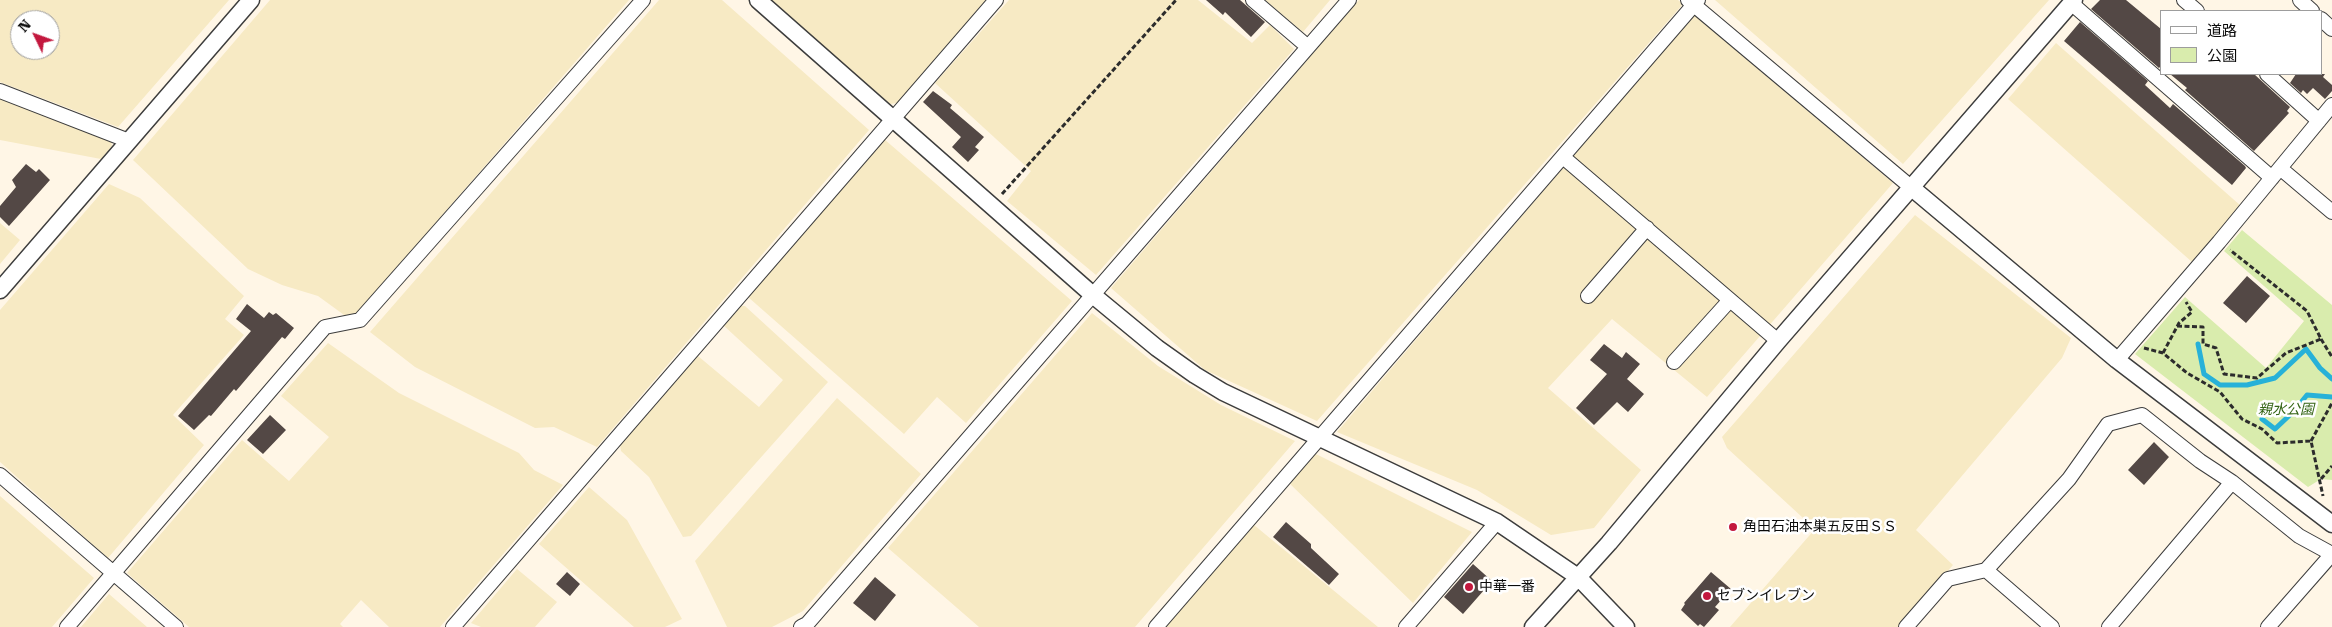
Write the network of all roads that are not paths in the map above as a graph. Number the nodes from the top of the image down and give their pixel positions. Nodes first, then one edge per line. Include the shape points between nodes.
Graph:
1 (251, 0) edge
2 (643, 0) edge
3 (758, 0) edge
4 (996, 0) edge
5 (1253, 0) edge
6 (1349, 0) edge
7 (2184, 0) edge
8 (2300, 0) edge
9 (1693, 2) edge
10 (2072, 2) edge
11 (2196, 10) edge
12 (2311, 10) edge
13 (2322, 20) edge
14 (2332, 29) edge
15 (1308, 47) junction
16 (2268, 75) edge
17 (0, 92) edge
18 (2332, 105) edge
19 (893, 120) junction
20 (2319, 120) junction
21 (129, 141) junction
22 (1563, 156) junction
23 (2276, 173) junction
24 (1912, 188) junction
25 (2332, 212) edge
26 (1647, 228) junction
27 (0, 290) edge
28 (1094, 296) junction
29 (1588, 296) dead end
30 (1730, 300) junction
31 (1778, 341) junction
32 (2117, 360) junction
33 (1674, 362) dead end
34 (1320, 438) junction
35 (0, 475) edge
36 (2232, 482) junction
37 (2330, 519) edge
38 (1497, 522) junction
39 (1986, 570) junction
40 (113, 574) junction
41 (1578, 577) junction
42 (67, 627) edge
43 (176, 627) edge
44 (454, 627) edge
45 (801, 627) edge
46 (1156, 627) edge
47 (1406, 627) edge
48 (1533, 627) edge
49 (1626, 627) edge
50 (1906, 627) edge
51 (2052, 627) edge
52 (2109, 627) edge
53 (2268, 627) edge

1 - 21 street
2 - 40 street via 360,320 325,326
3 - 19 street
4 - 19 street
5 - 15 street
6 - 15 street
7 - 11 street
8 - 12 street
9 - 22 street
9 - 24 street
10 - 23 street
10 - 24 street
13 - 14 street
15 - 28 street
16 - 20 street
17 - 21 street
18 - 20 street
19 - 28 street
19 - 44 street
20 - 23 street
21 - 27 street
22 - 26 street
22 - 34 street
23 - 25 street
23 - 32 street
24 - 31 street
24 - 32 street
26 - 29 street
26 - 30 street
28 - 34 street via 1195,375
28 - 45 street via 807,624
30 - 31 street
30 - 33 street
31 - 41 street
32 - 37 street
34 - 38 street
34 - 46 street
35 - 40 street
36 - 39 street via 2142,415 2108,424 2069,478
36 - 52 street
36 - 53 street via 2299,536 2332,554
38 - 41 street
38 - 47 street
39 - 50 street via 1948,579
39 - 51 street
40 - 42 street
40 - 43 street
41 - 48 street
41 - 49 street

